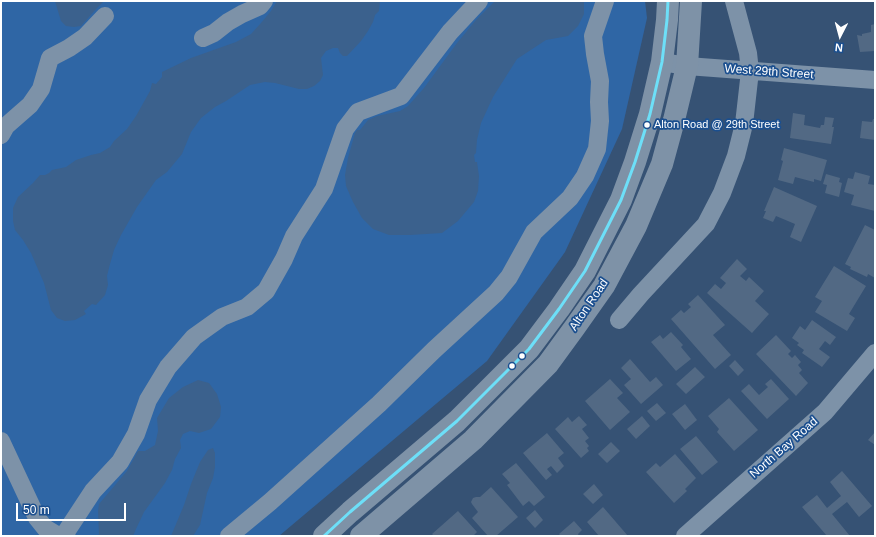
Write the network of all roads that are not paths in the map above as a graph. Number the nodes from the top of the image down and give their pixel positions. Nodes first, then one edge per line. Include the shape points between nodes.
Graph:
1 (264, 1) edge
2 (479, 1) edge
3 (605, 1) edge
4 (668, 1) edge
5 (691, 1) edge
6 (734, 1) edge
7 (105, 16) dead end
8 (203, 38) dead end
9 (662, 62) junction
10 (687, 66) junction
11 (750, 71) junction
12 (875, 80) edge
13 (1, 135) edge
14 (619, 320) dead end
15 (529, 349) junction
16 (875, 353) edge
17 (548, 364) junction
18 (1, 441) edge
19 (65, 536) edge
20 (229, 536) edge
21 (324, 536) edge
22 (361, 536) edge
23 (685, 536) edge

1 - 8 street via 260,6
2 - 19 street via 450,32 401,96 358,112 345,129 324,189 294,236 266,291 247,308 222,317 194,337 168,367 148,400 136,434 120,462 93,491
3 - 20 street via 593,36 600,81 597,149 585,176 570,198 534,232 509,277 496,293 379,404
4 - 9 highway, Alton Road
5 - 10 highway, Alton Road
6 - 11 street via 748,53
7 - 13 street via 85,36 50,58 40,89 30,105 6,126
9 - 10 street, West 29th Street
9 - 15 highway, Alton Road via 650,114 620,200 585,271
10 - 11 street, West 29th Street
10 - 17 highway, Alton Road via 662,164 636,226 604,286
11 - 12 street, West 29th Street
11 - 14 street via 744,124 736,156 722,193 706,224
15 - 17 street
15 - 21 highway, Alton Road via 457,421
16 - 23 street, North Bay Road via 825,412
17 - 22 highway, Alton Road via 472,440
18 - 19 street via 37,518 45,528

